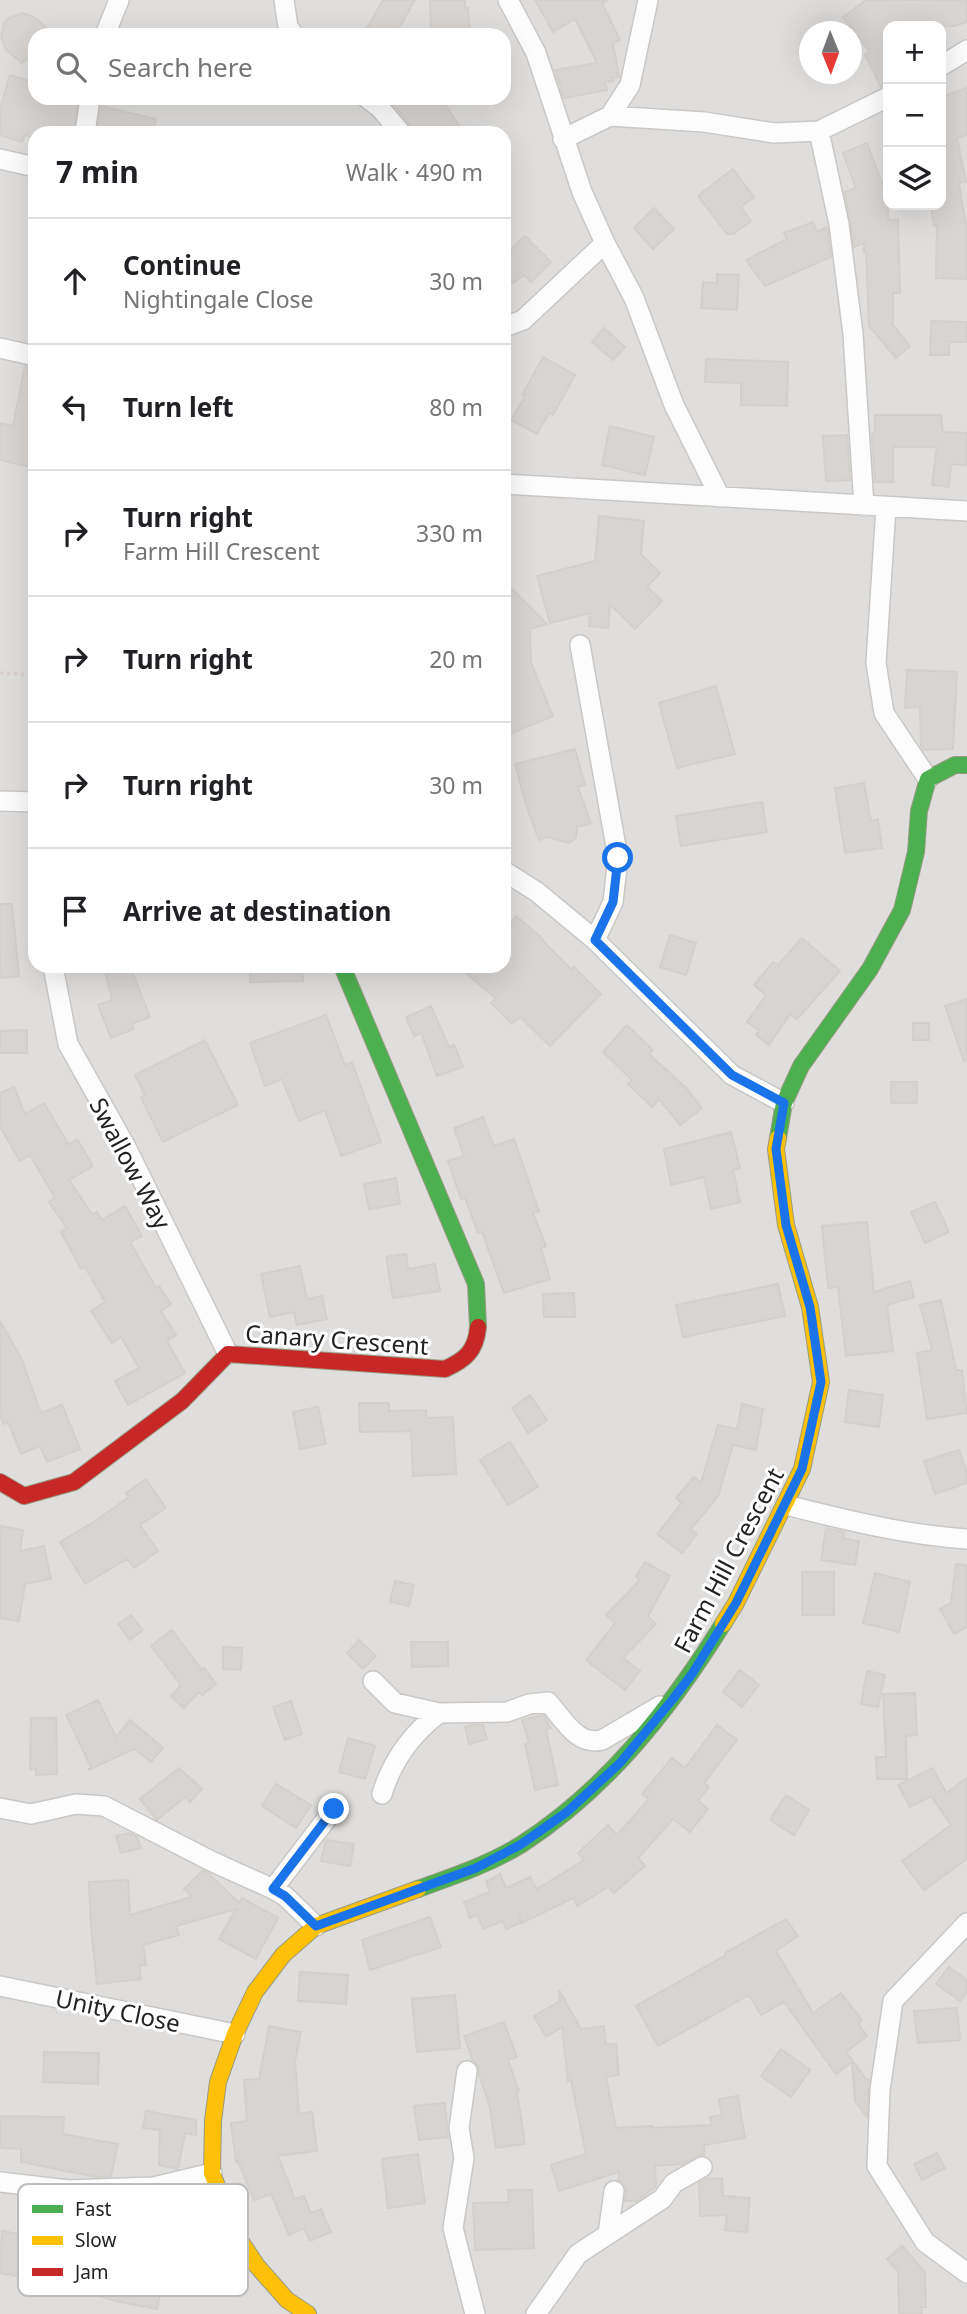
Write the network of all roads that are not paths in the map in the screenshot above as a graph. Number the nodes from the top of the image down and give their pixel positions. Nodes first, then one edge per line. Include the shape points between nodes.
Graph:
1 (119, 0) edge
2 (284, 0) edge
3 (508, 0) edge
4 (648, 0) edge
5 (108, 28) edge
6 (289, 28) edge
7 (967, 50) edge
8 (946, 63) edge
9 (883, 99) edge
10 (89, 105) edge
11 (376, 105) edge
12 (610, 117) junction
13 (86, 126) edge
14 (395, 126) edge
15 (819, 131) junction
16 (563, 139) junction
17 (0, 159) edge
18 (28, 165) edge
19 (605, 243) junction
20 (511, 324) edge
21 (0, 348) edge
22 (28, 354) edge
23 (511, 484) edge
24 (720, 497) junction
25 (864, 506) junction
26 (886, 507) junction
27 (967, 511) edge
28 (580, 645) dead end
29 (967, 765) edge
30 (928, 779) junction
31 (0, 801) edge
32 (28, 802) edge
33 (511, 875) edge
34 (595, 940) junction
35 (54, 973) edge
36 (345, 973) edge
37 (784, 1103) junction
38 (228, 1354) junction
39 (0, 1482) edge
40 (786, 1505) junction
41 (967, 1539) edge
42 (373, 1681) dead end
43 (673, 1699) junction
44 (439, 1713) junction
45 (382, 1794) dead end
46 (0, 1808) edge
47 (334, 1809) dead end
48 (273, 1889) junction
49 (967, 1923) edge
50 (316, 1926) junction
51 (0, 1986) edge
52 (235, 2034) junction
53 (467, 2071) dead end
54 (702, 2167) dead end
55 (212, 2174) junction
56 (0, 2182) edge
57 (18, 2184) edge
58 (167, 2184) edge
59 (216, 2184) edge
60 (614, 2191) dead end
61 (608, 2234) junction
62 (248, 2252) edge
63 (967, 2273) edge
64 (308, 2314) edge
65 (475, 2314) edge
66 (536, 2314) edge

1 - 5 street
2 - 6 street
3 - 16 street via 536,53
4 - 12 street via 630,85
7 - 8 street
9 - 15 street
10 - 13 street
11 - 14 street
12 - 15 street via 704,122 774,133
12 - 16 street
15 - 25 street via 839,224 853,334
16 - 19 street
17 - 18 street
19 - 20 street via 523,320
19 - 24 street via 634,298 674,405
21 - 22 street
23 - 24 street
24 - 25 street
25 - 26 street
26 - 27 street
26 - 30 street via 876,663 884,713
28 - 34 street via 618,858 613,902
29 - 30 street via 955,765
30 - 37 street, Farm Hill Crescent via 902,909 870,969 800,1066
31 - 32 street
33 - 34 street
34 - 37 street via 732,1075
35 - 38 street, Swallow Way via 68,1044 127,1149
36 - 38 street, Canary Crescent via 476,1284 478,1334 467,1359 445,1369
37 - 40 street, Farm Hill Crescent via 776,1149 786,1225 810,1307 821,1382 802,1469
38 - 39 street, Canary Crescent via 182,1401 74,1482 24,1496
40 - 41 street via 861,1524
40 - 43 street, Farm Hill Crescent via 736,1603
42 - 44 street via 395,1703
43 - 44 street via 592,1742 582,1740 548,1702 507,1712
43 - 50 street, Farm Hill Crescent via 620,1763 567,1812 520,1845 476,1868
44 - 45 street via 410,1739
46 - 48 street via 31,1815 76,1804 104,1806
47 - 48 street
48 - 50 street
49 - 63 street via 893,2001 880,2090 877,2166 925,2242
50 - 52 street, Farm Hill Crescent via 283,1955 255,1992
51 - 52 street, Unity Close
52 - 55 street, Farm Hill Crescent via 218,2082
53 - 65 street via 459,2128 464,2158 453,2228
54 - 61 street
55 - 58 street
55 - 59 street, Farm Hill Crescent
56 - 57 street
60 - 61 street
61 - 66 street via 578,2254
62 - 64 street, Farm Hill Crescent via 287,2300

